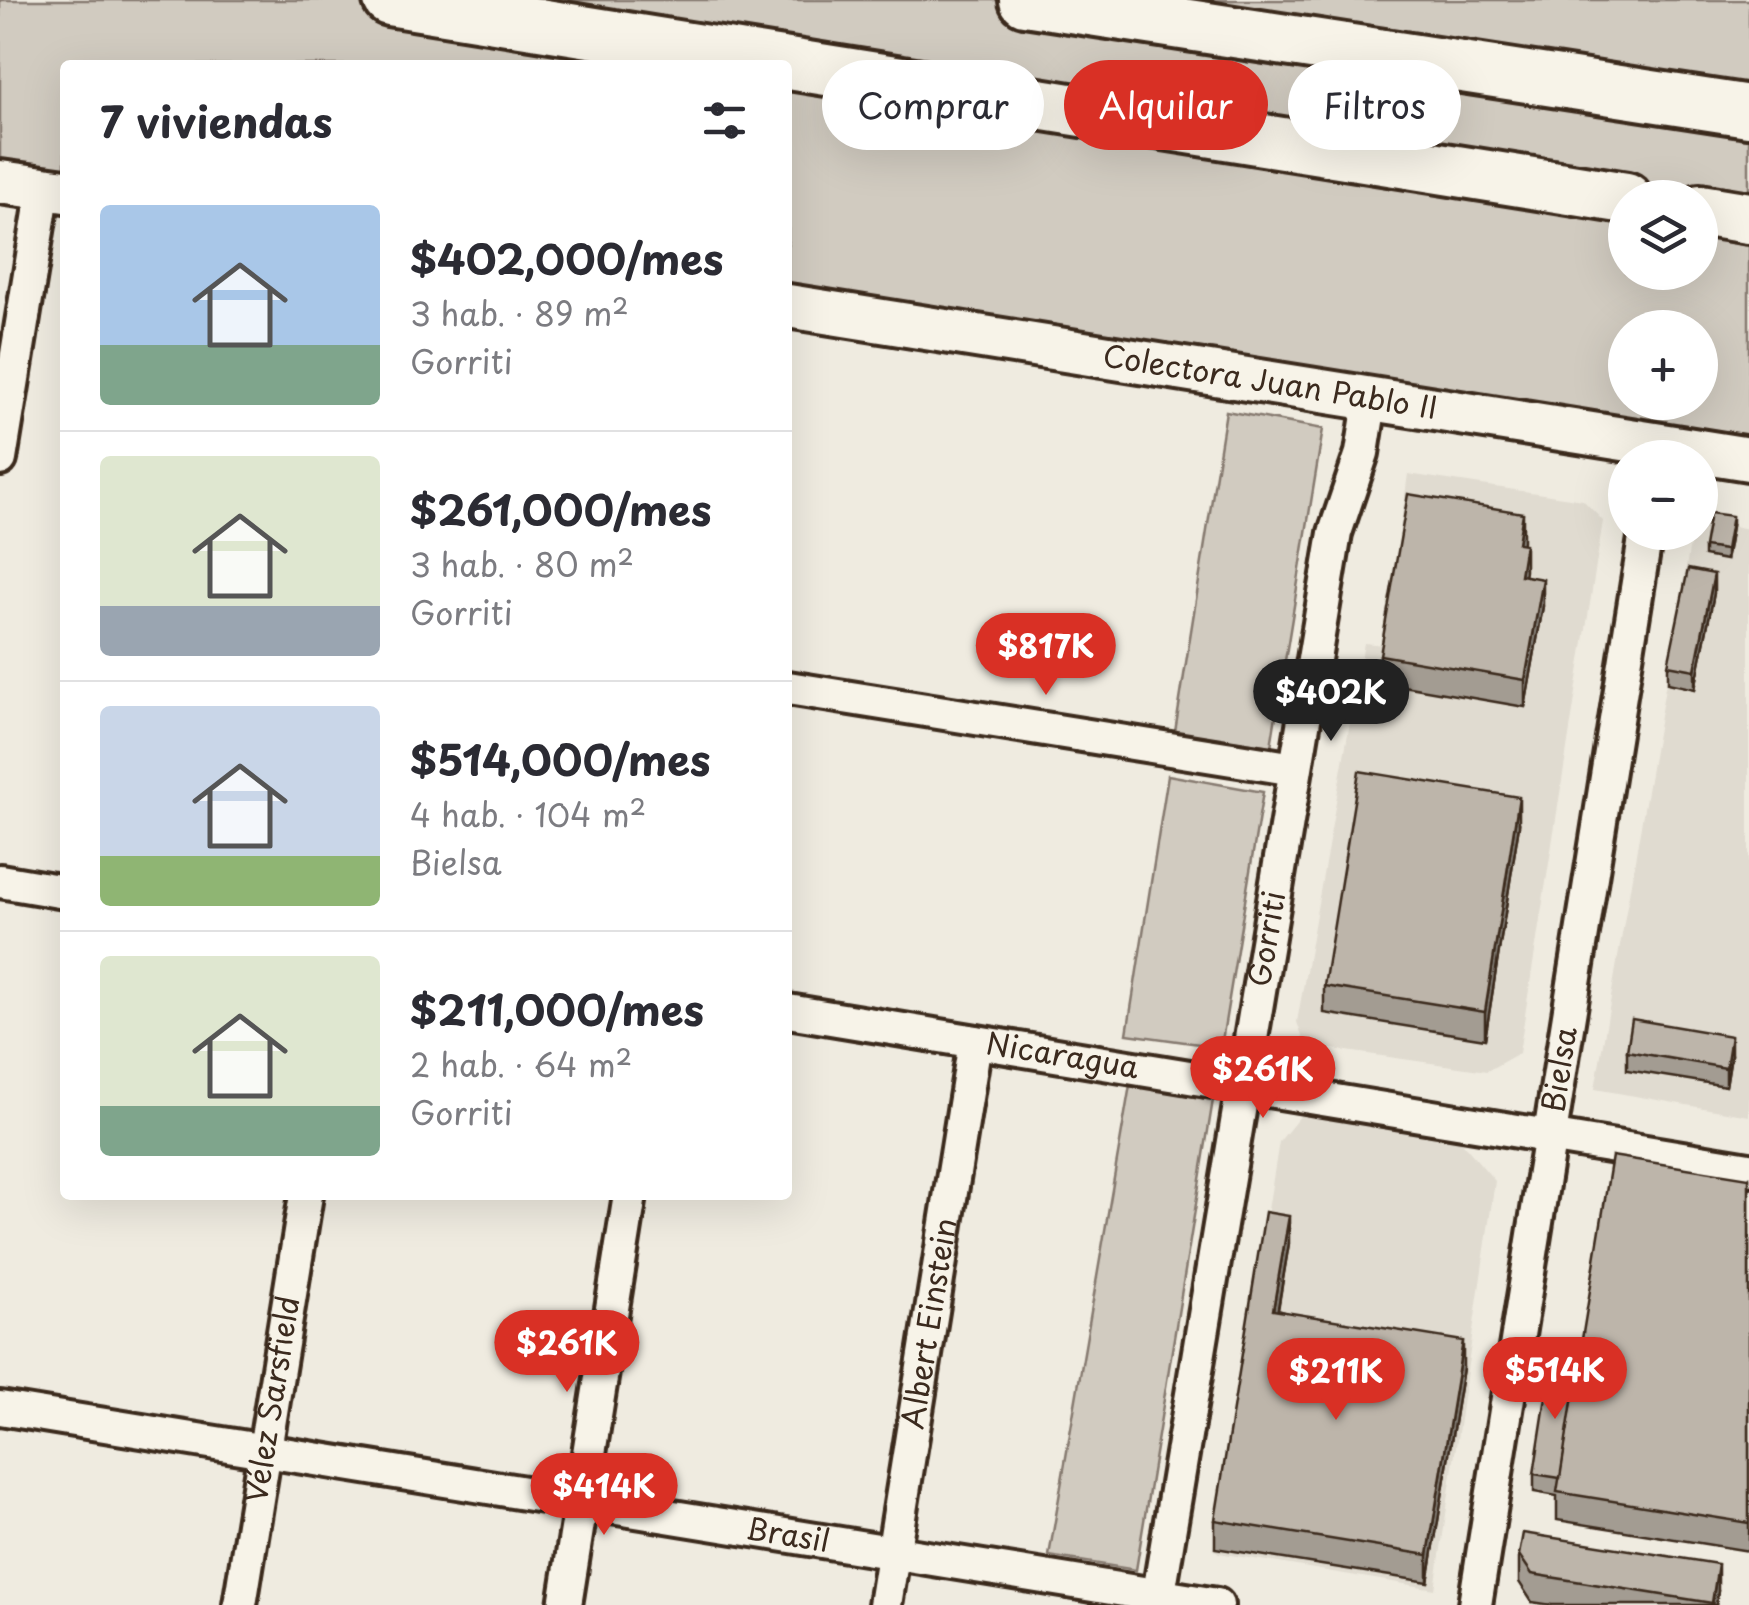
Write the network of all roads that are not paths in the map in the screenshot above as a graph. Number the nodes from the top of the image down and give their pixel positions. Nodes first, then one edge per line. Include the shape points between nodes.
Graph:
1 (389, 0) edge
2 (1024, 0) edge
3 (764, 60) edge
4 (792, 65) edge
5 (1749, 111) edge
6 (0, 182) edge
7 (54, 190) edge
8 (1608, 195) edge
9 (1718, 213) edge
10 (1749, 218) edge
11 (792, 307) edge
12 (1371, 396) junction
13 (1608, 440) edge
14 (1718, 456) edge
15 (0, 459) edge
16 (1749, 459) edge
17 (1643, 550) edge
18 (792, 689) edge
19 (1295, 769) junction
20 (0, 881) edge
21 (60, 891) edge
22 (792, 1012) edge
23 (975, 1042) junction
24 (1241, 1086) junction
25 (1550, 1136) junction
26 (1749, 1169) edge
27 (305, 1200) edge
28 (629, 1200) edge
29 (0, 1408) edge
30 (265, 1451) junction
31 (581, 1502) junction
32 (893, 1553) junction
33 (1158, 1600) edge
34 (240, 1605) edge
35 (564, 1605) edge
36 (885, 1605) edge
37 (1218, 1605) edge
38 (1475, 1605) edge

1 - 3 highway
2 - 5 highway
4 - 8 highway
6 - 7 main road
7 - 15 street
9 - 10 highway
11 - 12 main road, Colectora Juan Pablo II
12 - 13 main road, Colectora Juan Pablo II
12 - 19 street, Gorriti via 1362,453 1335,533
14 - 16 main road, Colectora Juan Pablo II
17 - 25 street, Bielsa
18 - 19 street
19 - 24 street, Gorriti
20 - 21 street
22 - 23 street, Nicaragua
23 - 24 street, Nicaragua
23 - 32 street, Albert Einstein
24 - 25 street, Nicaragua
24 - 33 street, Gorriti
25 - 26 street, Nicaragua
25 - 38 street, Bielsa
27 - 30 street, Vélez Sarsfield
28 - 31 street
29 - 30 street, Brasil
30 - 31 street, Brasil
30 - 34 street, Vélez Sarsfield
31 - 32 street, Brasil
31 - 35 street
32 - 33 street, Brasil
32 - 36 street, Albert Einstein
33 - 37 street, Brasil

